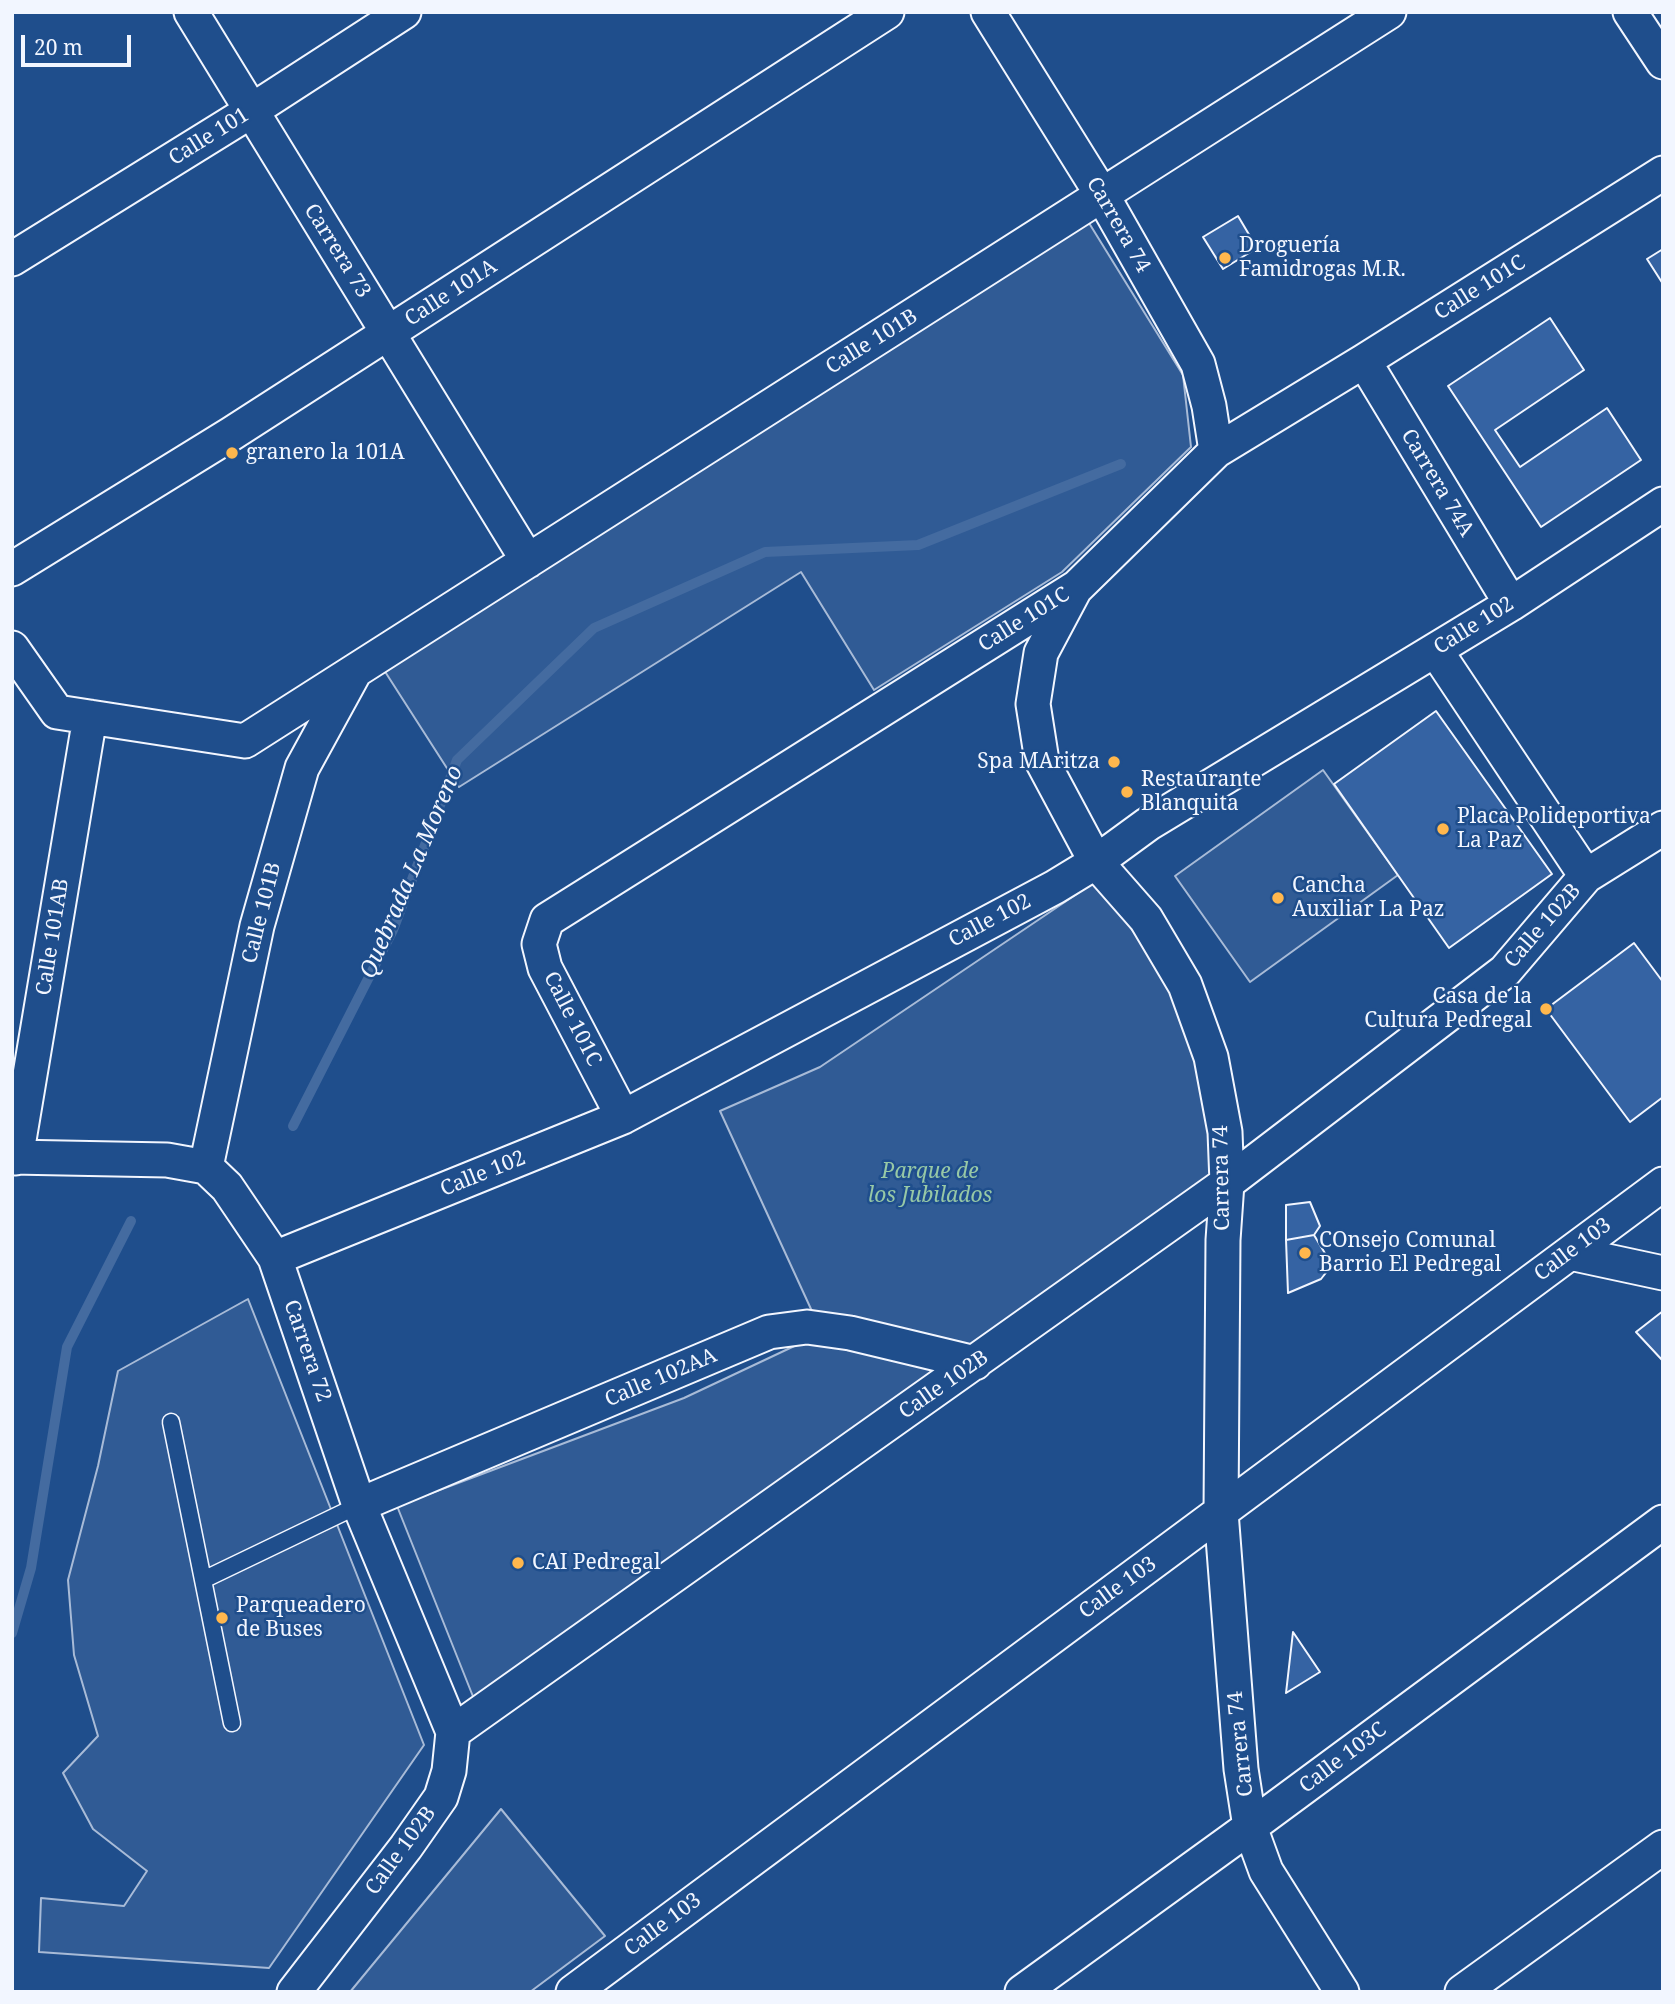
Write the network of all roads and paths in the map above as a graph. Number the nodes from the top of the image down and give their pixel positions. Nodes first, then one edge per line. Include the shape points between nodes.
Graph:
1 (191, 12) edge
2 (404, 12) edge
3 (887, 12) edge
4 (988, 12) edge
5 (1389, 12) edge
6 (1630, 12) edge
7 (1663, 62) edge
8 (251, 111) junction
9 (1663, 173) edge
10 (1102, 195) junction
11 (12, 259) edge
12 (388, 334) junction
13 (1364, 361) junction
14 (1216, 451) junction
15 (1663, 504) edge
16 (528, 561) junction
17 (12, 569) edge
18 (1077, 587) junction
19 (1511, 604) junction
20 (12, 648) edge
21 (1436, 651) junction
22 (355, 672) junction
23 (90, 717) junction
24 (1663, 828) edge
25 (1096, 862) junction
26 (1587, 876) junction
27 (623, 1117) junction
28 (14, 1158) edge
29 (206, 1167) junction
30 (1227, 1183) junction
31 (1663, 1184) edge
32 (1570, 1252) junction
33 (275, 1258) junction
34 (1663, 1273) edge
35 (975, 1363) junction
36 (171, 1422) dead end
37 (359, 1505) junction
38 (1221, 1512) junction
39 (1663, 1522) edge
40 (203, 1580) junction
41 (232, 1723) dead end
42 (453, 1732) junction
43 (1250, 1827) junction
44 (1651, 1855) edge
45 (294, 1992) edge
46 (573, 1992) edge
47 (1022, 1992) edge
48 (1342, 1992) edge
49 (1462, 1992) edge

1 - 8 street, Carrera 73
2 - 8 street, Calle 101
3 - 12 street, Calle 101A
4 - 10 street, Carrera 74
5 - 10 street, Calle 101B
6 - 7 street
8 - 11 street, Calle 101
8 - 12 street, Carrera 73
9 - 13 street, Calle 101C
10 - 14 street, Carrera 74 via 1198,364
10 - 16 street, Calle 101B
12 - 16 street, Carrera 73
12 - 17 street, Calle 101A
13 - 14 street, Calle 101C
13 - 19 street, Carrera 74A
14 - 18 street, Calle 101C
15 - 19 street, Calle 102
16 - 22 street, Calle 101B
18 - 25 street, Carrera 74 via 1041,653 1033,704 1042,761
18 - 27 street, Calle 101C via 547,920 539,944 545,968
19 - 21 street, Calle 102
20 - 23 street via 57,712
21 - 25 street, Calle 102 via 1148,824
21 - 26 street
22 - 23 street, Calle 101B via 245,741
22 - 29 street, Calle 101B via 302,768 257,926
23 - 28 street, Calle 101AB
24 - 26 street, Calle 102B
25 - 27 street, Calle 102
25 - 30 street, Carrera 74 via 1146,919 1185,985 1211,1057
26 - 30 street, Calle 102B via 1505,971
27 - 33 street, Calle 102
28 - 29 street via 167,1160
29 - 33 street, Carrera 72 via 227,1187
30 - 35 street, Calle 102B
30 - 38 street, Carrera 74
31 - 32 street, Calle 103
32 - 34 street
32 - 38 street, Calle 103
33 - 37 street, Carrera 72
35 - 37 street, Calle 102AA via 850,1333 807,1327 769,1332
35 - 42 street, Calle 102B
36 - 40 lane
37 - 40 lane
37 - 42 street, Carrera 72
38 - 43 street, Carrera 74 via 1241,1769
38 - 46 street, Calle 103
39 - 43 street, Calle 103C
40 - 41 lane
42 - 45 street, Calle 102B via 441,1797
43 - 47 street, Calle 103C
43 - 48 street, Carrera 74 via 1266,1871
44 - 49 street

